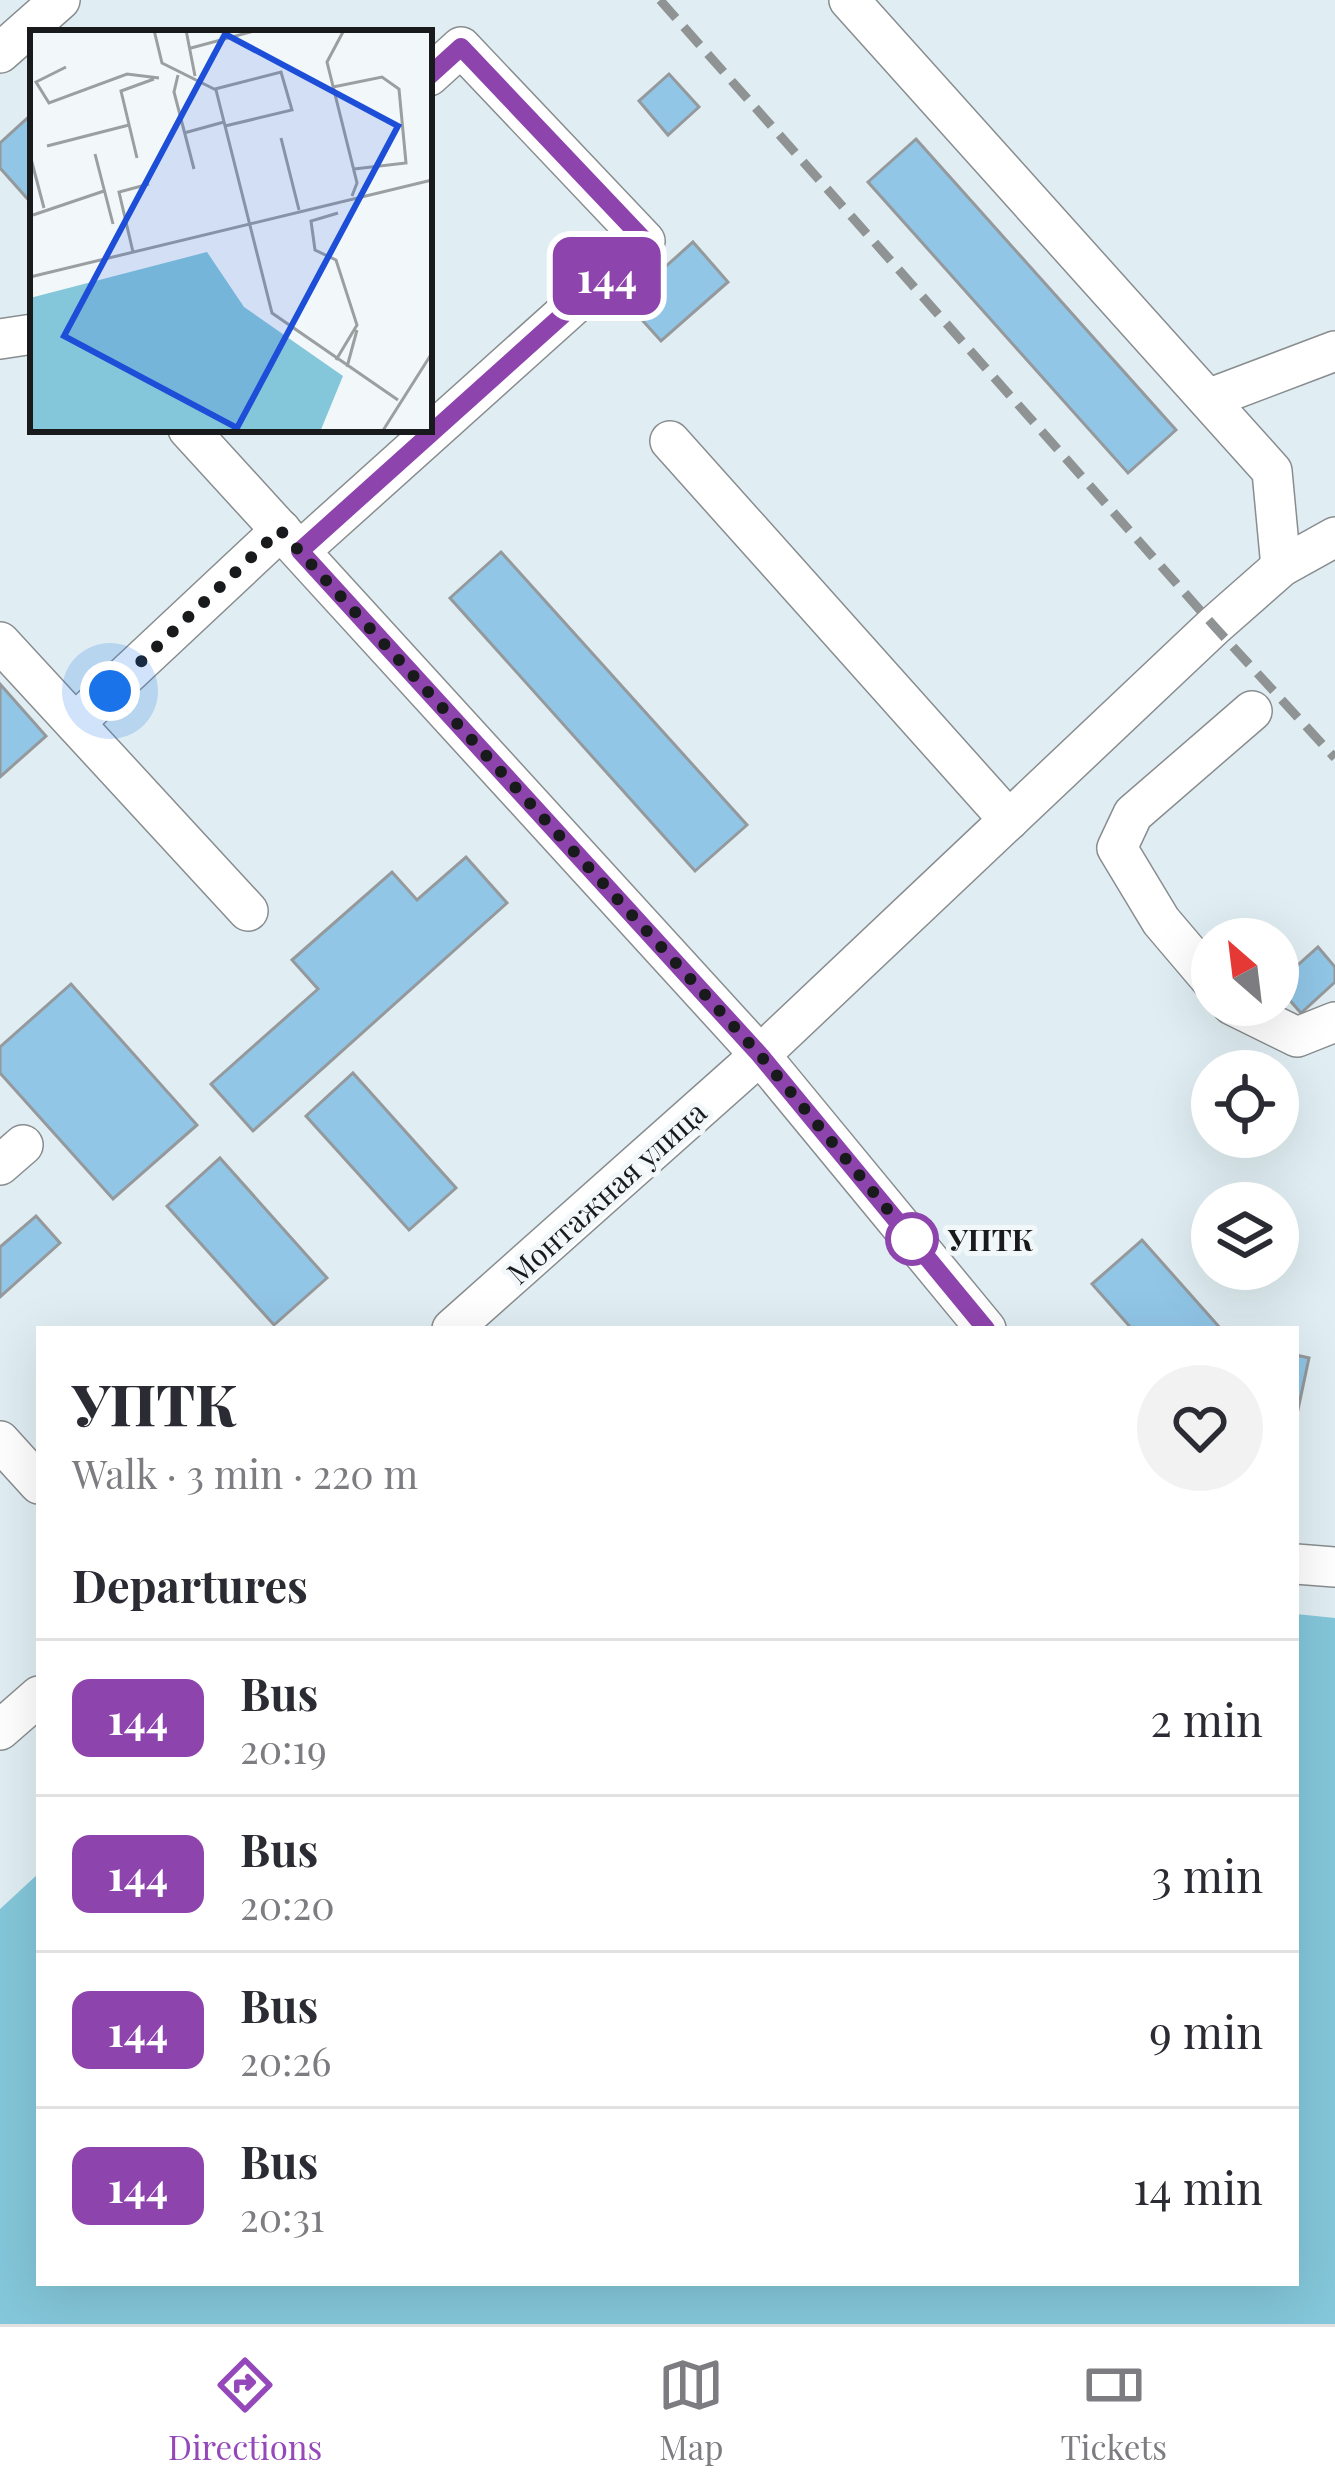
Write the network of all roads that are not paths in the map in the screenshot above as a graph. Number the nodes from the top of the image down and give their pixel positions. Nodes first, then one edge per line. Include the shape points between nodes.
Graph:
1 (61, 0) edge
2 (848, 0) edge
3 (0, 53) edge
4 (432, 73) edge
5 (30, 334) edge
6 (0, 339) edge
7 (1335, 351) edge
8 (1208, 399) junction
9 (432, 420) edge
10 (191, 432) edge
11 (418, 432) edge
12 (670, 441) dead end
13 (1335, 537) edge
14 (290, 540) junction
15 (1281, 567) junction
16 (0, 642) edge
17 (1252, 711) dead end
18 (75, 723) junction
19 (1009, 820) junction
20 (248, 911) dead end
21 (1191, 956) edge
22 (1275, 1026) edge
23 (1329, 1032) edge
24 (760, 1055) junction
25 (455, 1326) edge
26 (984, 1326) edge
27 (0, 1441) edge
28 (36, 1481) edge
29 (1299, 1564) edge
30 (1335, 1567) edge
31 (36, 1699) edge
32 (0, 1730) edge

1 - 3 street
2 - 8 street
4 - 9 street via 461,47 645,241
5 - 6 street
7 - 8 street
8 - 15 street via 1272,471
10 - 14 street
11 - 14 street
12 - 19 street
13 - 15 street, Монтажная улица
14 - 18 street
14 - 24 street
15 - 19 street, Монтажная улица
16 - 18 street
17 - 21 street via 1132,814 1117,848
18 - 20 street
19 - 24 street, Монтажная улица
22 - 23 street via 1297,1037
24 - 25 street, Монтажная улица
24 - 26 street
27 - 28 street
29 - 30 street
31 - 32 street

